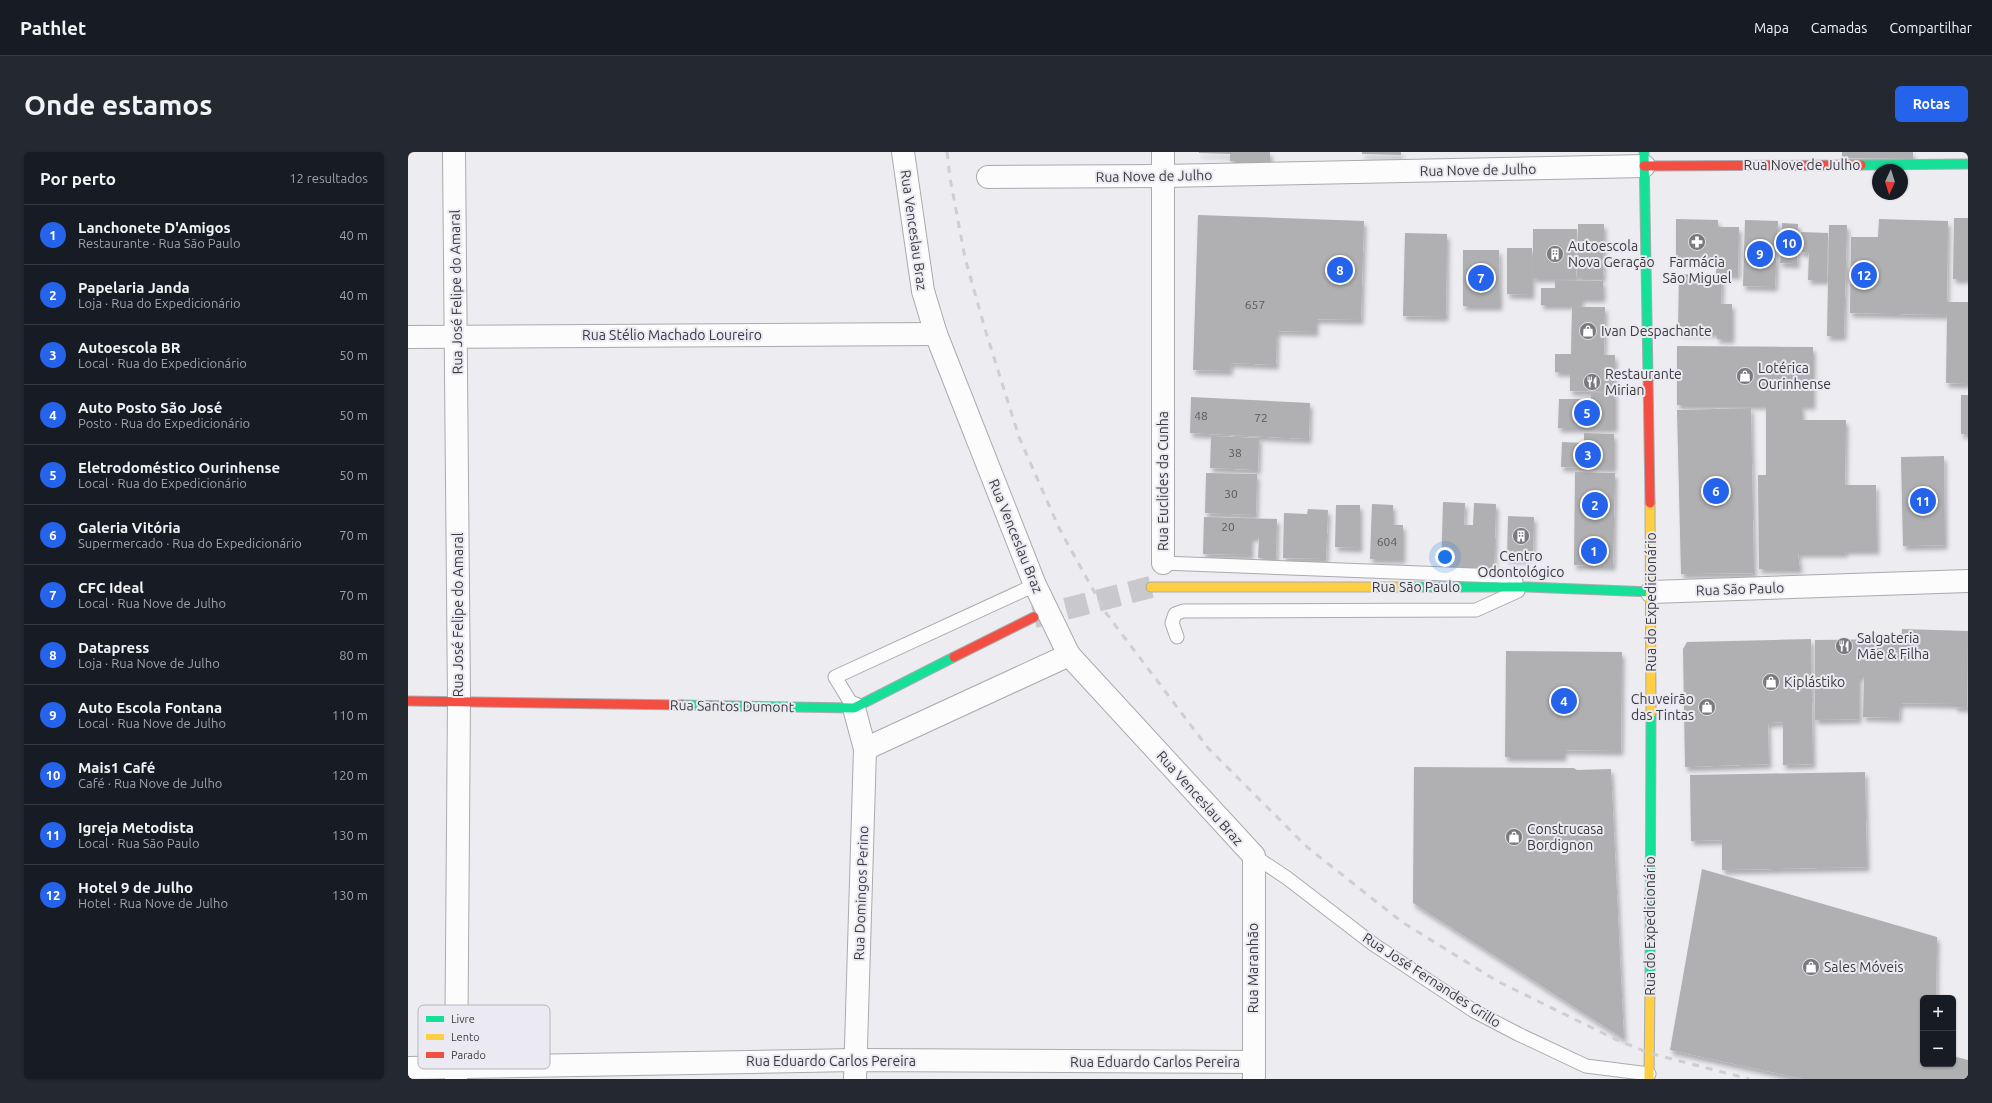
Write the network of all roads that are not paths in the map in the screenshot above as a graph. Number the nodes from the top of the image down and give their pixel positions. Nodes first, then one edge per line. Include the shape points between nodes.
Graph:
1 (454, 152) edge
2 (903, 152) edge
3 (1163, 152) edge
4 (1644, 159) edge
5 (1968, 164) edge
6 (1163, 176) junction
7 (988, 177) dead end
8 (936, 334) junction
9 (457, 336) junction
10 (408, 337) edge
11 (1163, 563) joint
12 (1968, 581) edge
13 (1035, 585) junction
14 (1151, 587) tunnel mouth
15 (1527, 587) junction
16 (1652, 592) junction
17 (1034, 617) tunnel mouth
18 (1177, 637) dead end
19 (1069, 655) junction
20 (459, 700) junction
21 (408, 701) edge
22 (854, 708) junction
23 (865, 749) junction
24 (1254, 856) junction
25 (457, 1005) edge
26 (408, 1068) edge
27 (855, 1069) edge
28 (1253, 1071) edge
29 (456, 1073) edge
30 (1649, 1076) edge

1 - 9 street, Rua José Felipe do Amaral
2 - 8 street, Rua Venceslau Braz via 922,291
3 - 6 street, Rua Euclides da Cunha
4 - 5 street, Rua Nove de Julho
4 - 6 street, Rua Nove de Julho
4 - 16 street, Rua do Expedicionário
6 - 7 street, Rua Nove de Julho
6 - 11 street, Rua Euclides da Cunha
8 - 9 street, Rua Stélio Machado Loureiro
8 - 13 street, Rua Venceslau Braz
9 - 10 street, Rua Stélio Machado Loureiro
9 - 20 street, Rua José Felipe do Amaral
11 - 15 lane, Rua Euclides da Cunha via 1498,576
12 - 16 street, Rua São Paulo
13 - 19 street, Rua Venceslau Braz
13 - 22 lane via 835,677
14 - 15 street, Rua São Paulo
15 - 16 street, Rua São Paulo
15 - 18 lane via 1476,610 1183,611 1175,614 1172,623
16 - 30 street, Rua do Expedicionário
17 - 22 street, Rua Santos Dumont
19 - 23 street
19 - 24 street, Rua Venceslau Braz
20 - 21 street, Rua Santos Dumont
20 - 22 street, Rua Santos Dumont
20 - 25 street, Rua José Felipe do Amaral
22 - 23 street, Rua Domingos Perino
23 - 27 street, Rua Domingos Perino
24 - 28 street, Rua Maranhão
24 - 30 lane, Rua José Fernandes Grillo via 1373,944 1474,1011 1586,1066
26 - 29 street, Rua Eduardo Carlos Pereira
27 - 28 street, Rua Eduardo Carlos Pereira
27 - 29 street, Rua Eduardo Carlos Pereira

